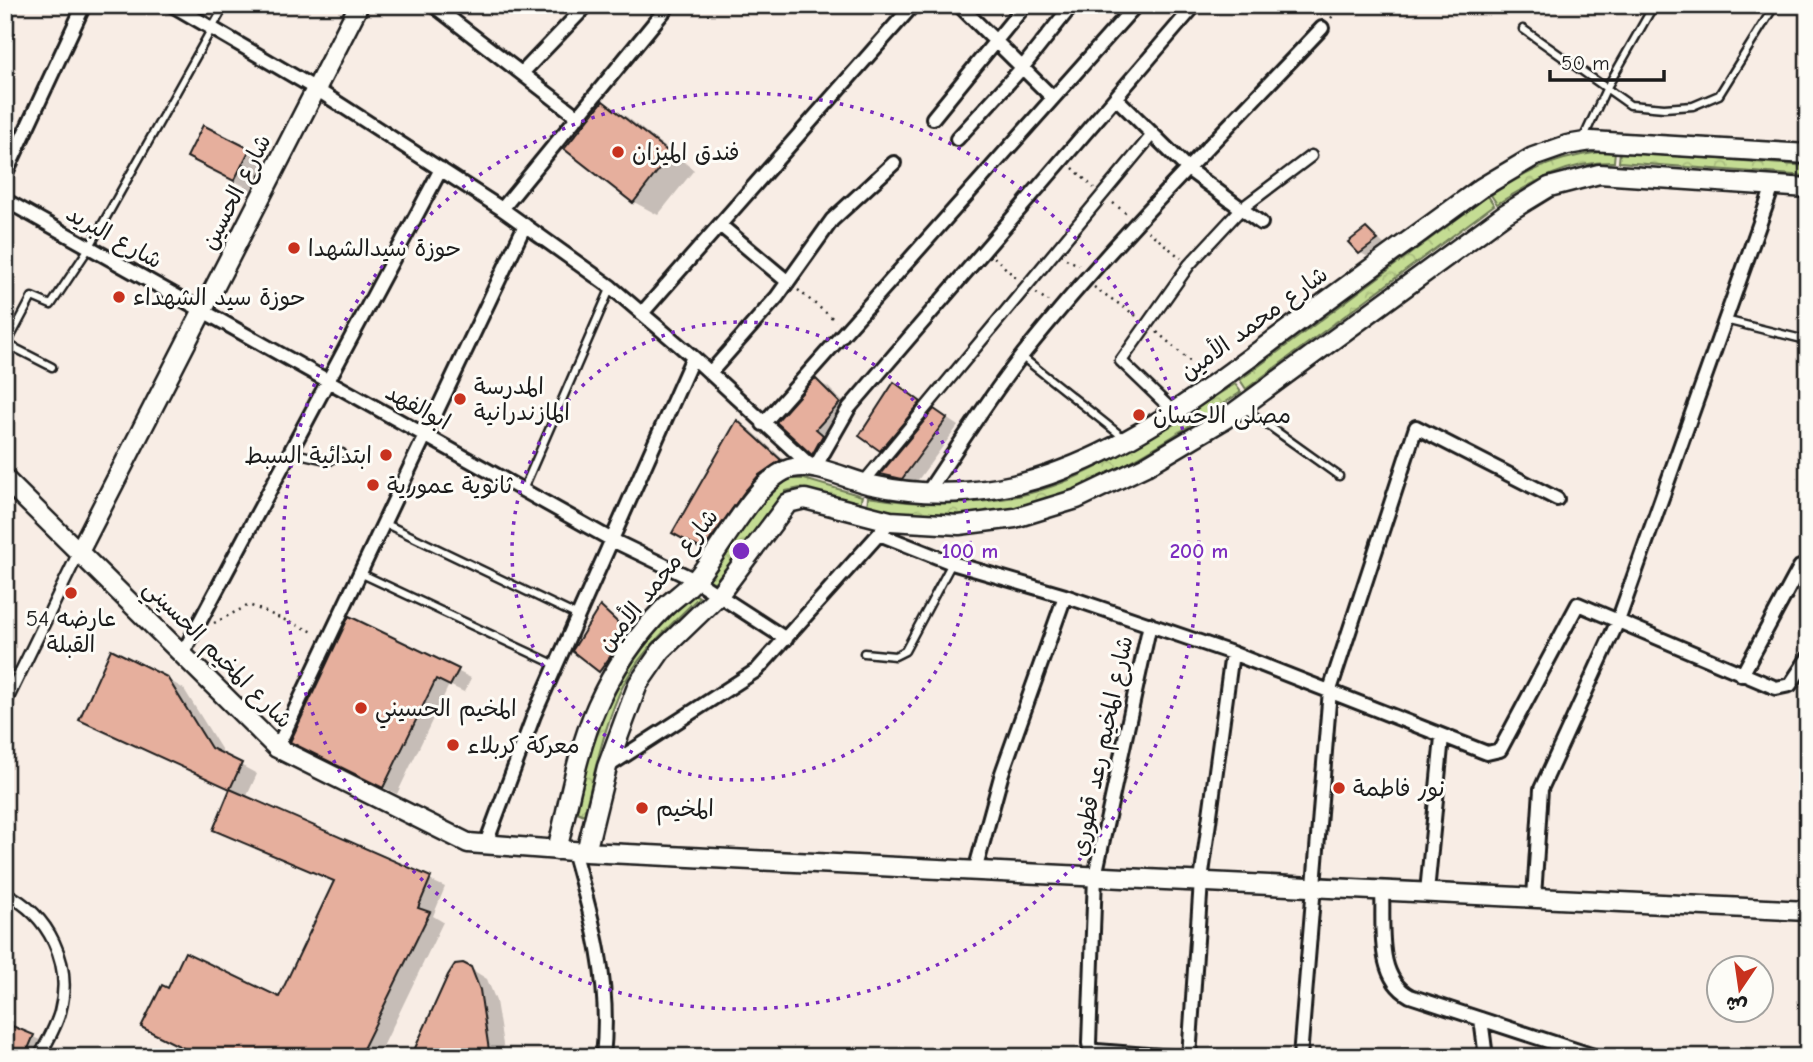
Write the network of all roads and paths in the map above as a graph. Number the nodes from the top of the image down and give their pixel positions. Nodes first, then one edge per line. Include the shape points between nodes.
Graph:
1 (84, 5) edge
2 (172, 5) edge
3 (225, 5) edge
4 (359, 5) edge
5 (587, 5) edge
6 (669, 5) edge
7 (913, 5) edge
8 (959, 5) edge
9 (1025, 5) edge
10 (1072, 5) edge
11 (1136, 5) edge
12 (1195, 5) edge
13 (1343, 5) edge
14 (1654, 5) edge
15 (1774, 5) edge
16 (440, 7) edge
17 (1322, 28) joint
18 (212, 29) junction
19 (1523, 29) dead end
20 (995, 41) junction
21 (1022, 68) junction
22 (522, 74) junction
23 (316, 89) junction
24 (1606, 89) junction
25 (1053, 98) junction
26 (1116, 98) junction
27 (578, 117) junction
28 (933, 118) dead end
29 (1152, 135) junction
30 (957, 139) dead end
31 (1581, 142) junction
32 (1808, 155) edge
33 (1311, 156) dead end
34 (894, 163) dead end
35 (441, 169) junction
36 (1189, 170) junction
37 (5, 174) edge
38 (1773, 186) junction
39 (1808, 188) edge
40 (5, 200) edge
41 (502, 209) junction
42 (1241, 209) junction
43 (1261, 223) dead end
44 (525, 225) junction
45 (720, 225) junction
46 (89, 248) junction
47 (1053, 252) junction
48 (1092, 271) junction
49 (788, 282) junction
50 (611, 287) junction
51 (202, 311) junction
52 (643, 312) junction
53 (1725, 320) junction
54 (847, 330) junction
55 (1806, 340) dead end
56 (1021, 356) junction
57 (693, 357) junction
58 (52, 367) dead end
59 (710, 373) junction
60 (328, 381) junction
61 (1242, 407) junction
62 (1173, 411) junction
63 (763, 424) junction
64 (426, 435) junction
65 (1126, 439) junction
66 (290, 452) junction
67 (342, 453) dead end
68 (814, 469) junction
69 (1339, 476) dead end
70 (5, 480) edge
71 (863, 483) junction
72 (523, 490) junction
73 (927, 492) junction
74 (1557, 499) dead end
75 (384, 523) junction
76 (885, 528) junction
77 (612, 540) junction
78 (80, 550) junction
79 (952, 563) junction
80 (1808, 565) edge
81 (360, 573) junction
82 (695, 580) junction
83 (718, 596) junction
84 (1065, 596) junction
85 (578, 616) junction
86 (1618, 621) junction
87 (1150, 624) junction
88 (193, 634) junction
89 (329, 639) junction
90 (786, 639) junction
91 (183, 653) junction
92 (864, 653) dead end
93 (1232, 653) junction
94 (1808, 658) edge
95 (556, 665) junction
96 (1742, 675) junction
97 (1330, 690) junction
98 (5, 704) edge
99 (1441, 737) junction
100 (277, 748) junction
101 (607, 767) junction
102 (485, 846) junction
103 (572, 851) junction
104 (975, 871) junction
105 (1095, 876) junction
106 (1201, 881) junction
107 (1311, 887) junction
108 (1382, 890) junction
109 (1427, 892) junction
110 (5, 893) edge
111 (1534, 897) junction
112 (1808, 911) edge
113 (1480, 1019) junction
114 (39, 1057) edge
115 (603, 1057) edge
116 (1173, 1057) edge
117 (1189, 1057) edge
118 (1300, 1057) edge
119 (1486, 1057) edge
120 (1597, 1057) edge

1 - 37 street
2 - 18 street
3 - 18 lane
4 - 23 main road, شارع الحسين
5 - 22 street
6 - 27 street
7 - 45 street
8 - 20 street
9 - 20 street
10 - 21 street
11 - 25 street
12 - 26 street
13 - 17 path
14 - 24 lane
15 - 24 lane via 1719,95 1693,106 1664,108 1630,105
16 - 22 street
17 - 36 street
18 - 23 street
18 - 46 lane
19 - 24 lane
20 - 21 street
20 - 28 street
21 - 25 street
21 - 30 street
22 - 27 street
23 - 35 street
23 - 51 main road, شارع الحسين
24 - 31 lane
25 - 54 street
26 - 29 street
26 - 68 street via 849,408
27 - 41 street
29 - 36 street
29 - 47 street
31 - 32 main road, شارع محمد الأمين
31 - 62 main road, شارع محمد الأمين via 1533,157 1481,188
33 - 42 street
34 - 49 street via 832,220
35 - 41 street
35 - 60 street
36 - 42 street
36 - 48 street via 1143,212
38 - 39 main road, شارع محمد الأمين
38 - 53 street
38 - 61 main road, شارع محمد الأمين via 1610,174 1549,187 1504,214
40 - 46 street, شارع البريد
41 - 44 street
42 - 43 street
42 - 62 street via 1189,265 1121,361
44 - 50 street
44 - 64 street
45 - 49 street
45 - 52 street
46 - 51 street, شارع البريد
46 - 58 lane via 51,305 33,297 7,344
47 - 48 path
47 - 71 street
48 - 56 street
49 - 54 path
49 - 59 street
50 - 52 street
50 - 72 lane
51 - 60 street, ابوالفهد
51 - 78 main road, شارع الحسين
52 - 57 street
53 - 55 lane
53 - 86 street
54 - 63 street
56 - 65 lane
56 - 73 street
57 - 59 street
57 - 77 street
59 - 63 street
60 - 64 street, ابوالفهد
60 - 66 street
61 - 69 lane
61 - 76 main road, شارع محمد الأمين via 1146,466 1045,510 959,525
62 - 65 main road, شارع محمد الأمين
63 - 68 street
64 - 72 street, ابوالفهد
64 - 75 street
65 - 73 main road, شارع محمد الأمين via 1037,479 981,491
66 - 67 lane via 330,461
66 - 88 street
68 - 71 main road, شارع محمد الأمين
68 - 82 main road, شارع محمد الأمين via 792,468 769,481
70 - 78 main road, شارع المخيم الحسيني
71 - 73 main road, شارع محمد الأمين
72 - 77 street, ابوالفهد
74 - 97 street via 1416,427
75 - 81 street
75 - 85 lane
76 - 79 street
76 - 83 main road, شارع محمد الأمين via 810,499 793,501 783,507
76 - 90 street
77 - 82 street, ابوالفهد
77 - 85 street
78 - 91 main road, شارع المخيم الحسيني
78 - 98 street
79 - 84 street
79 - 92 lane via 905,650 895,656
80 - 96 street via 1800,567 1788,585
81 - 89 street
81 - 95 lane
82 - 83 street
82 - 103 main road, شارع محمد الأمين via 641,633 606,687 583,743
83 - 90 street
83 - 101 main road, شارع محمد الأمين via 673,637 647,669 619,728
84 - 87 street
84 - 104 street via 1002,772
85 - 95 street
86 - 96 street
86 - 99 street via 1578,604 1500,750 1477,751
86 - 111 street via 1541,789
87 - 93 street
87 - 105 street, شارع المخيم رعد قطوري
88 - 89 path via 249,605
88 - 91 street
89 - 100 street
90 - 101 street via 738,684
91 - 100 main road, شارع المخيم الحسيني
93 - 97 street
93 - 106 street
94 - 96 street via 1790,685 1776,688
95 - 102 street
97 - 99 street
97 - 107 street
99 - 109 street
100 - 102 main road, شارع المخيم الحسيني via 468,843
101 - 103 main road, شارع محمد الأمين
102 - 103 main road, شارع المخيم الحسيني
103 - 104 main road, شارع المخيم الحسيني
103 - 115 street via 601,955 606,1016
104 - 105 main road, شارع المخيم الحسيني
105 - 106 main road, شارع المخيم الحسيني
105 - 116 street, شارع المخيم رعد قطوري via 1090,1049
106 - 107 main road, شارع المخيم الحسيني
106 - 117 street
107 - 108 main road, شارع المخيم الحسيني
107 - 118 street
108 - 109 main road, شارع المخيم الحسيني
108 - 113 street via 1385,963 1393,983 1410,996
109 - 111 main road, شارع المخيم الحسيني
110 - 114 street via 44,924 61,962 61,1009
111 - 112 main road, شارع المخيم الحسيني
113 - 119 street
113 - 120 street

